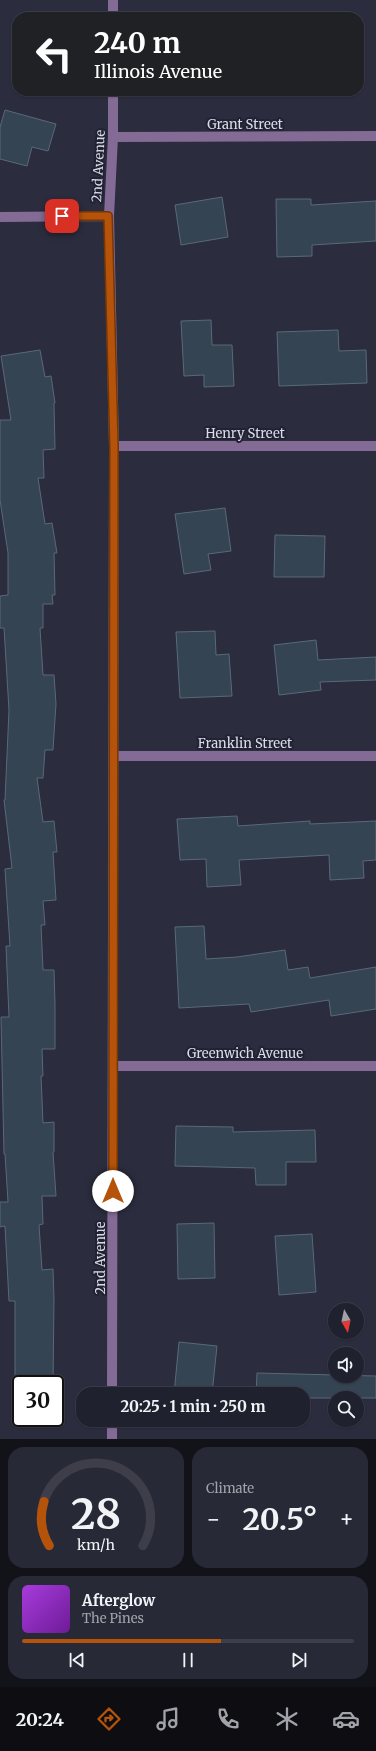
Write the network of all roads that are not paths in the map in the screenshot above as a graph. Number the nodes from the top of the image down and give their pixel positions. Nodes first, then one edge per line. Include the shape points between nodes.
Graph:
1 (114, 0) edge
2 (114, 12) edge
3 (113, 96) edge
4 (113, 136) junction
5 (376, 136) edge
6 (108, 216) junction
7 (0, 217) edge
8 (114, 446) junction
9 (376, 446) edge
10 (114, 756) junction
11 (376, 756) edge
12 (114, 1066) junction
13 (376, 1066) edge
14 (112, 1387) edge
15 (112, 1427) edge
16 (112, 1439) edge

1 - 2 street
3 - 4 street, 2nd Avenue
4 - 5 street, Grant Street
4 - 6 street, 2nd Avenue
6 - 7 street
6 - 8 street, 2nd Avenue
8 - 9 street, Henry Street
8 - 10 street, 2nd Avenue
10 - 11 street, Franklin Street
10 - 12 street, 2nd Avenue
12 - 13 street, Greenwich Avenue
12 - 14 street, 2nd Avenue
15 - 16 street

